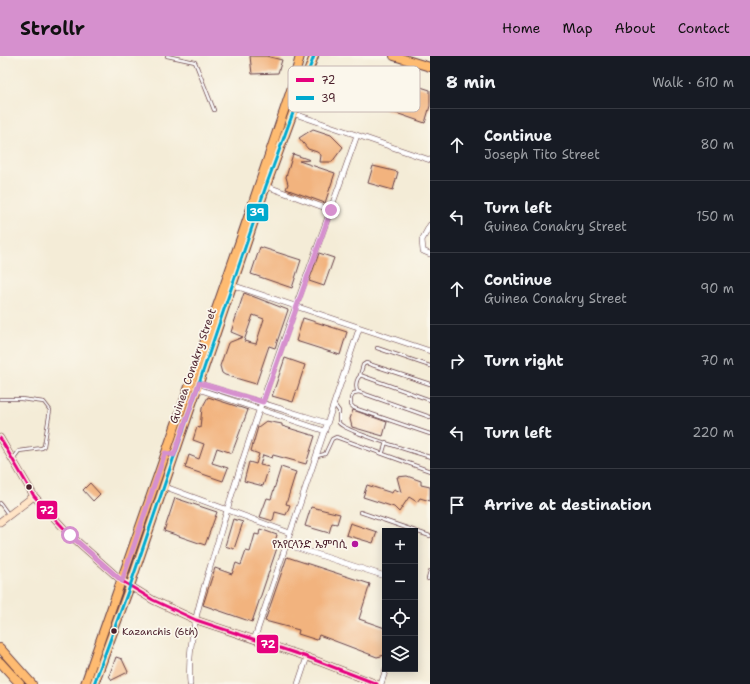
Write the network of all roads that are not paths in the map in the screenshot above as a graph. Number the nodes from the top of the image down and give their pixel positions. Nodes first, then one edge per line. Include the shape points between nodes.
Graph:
1 (167, 56) edge
2 (394, 56) edge
3 (300, 58) edge
4 (312, 60) edge
5 (430, 67) edge
6 (288, 105) edge
7 (214, 110) dead end
8 (292, 113) joint
9 (357, 135) junction
10 (280, 136) junction
11 (430, 160) edge
12 (266, 186) junction
13 (331, 210) junction
14 (430, 224) edge
15 (430, 254) edge
16 (232, 285) junction
17 (217, 304) junction
18 (225, 307) junction
19 (296, 307) junction
20 (359, 329) junction
21 (378, 348) dead end
22 (430, 351) edge
23 (430, 366) edge
24 (360, 376) junction
25 (190, 383) junction
26 (430, 384) edge
27 (198, 386) junction
28 (359, 392) junction
29 (0, 399) edge
30 (430, 400) edge
31 (263, 402) junction
32 (334, 404) junction
33 (260, 409) junction
34 (430, 417) edge
35 (328, 423) junction
36 (325, 432) junction
37 (430, 434) edge
38 (0, 438) edge
39 (386, 442) junction
40 (383, 452) junction
41 (165, 453) junction
42 (174, 455) junction
43 (316, 456) junction
44 (430, 457) edge
45 (12, 459) junction
46 (430, 471) edge
47 (163, 486) junction
48 (34, 496) junction
49 (0, 503) edge
50 (227, 511) junction
51 (360, 512) dead end
52 (9, 516) junction
53 (0, 522) edge
54 (290, 533) junction
55 (430, 536) edge
56 (285, 544) junction
57 (430, 572) edge
58 (382, 575) edge
59 (428, 580) dead end
60 (122, 581) junction
61 (130, 586) junction
62 (196, 620) junction
63 (254, 640) junction
64 (0, 648) edge
65 (307, 657) junction
66 (0, 662) edge
67 (385, 672) edge
68 (20, 684) edge
69 (32, 684) edge
70 (85, 684) edge
71 (94, 684) edge
72 (190, 684) edge
73 (298, 684) edge
74 (377, 684) edge
75 (381, 684) edge

1 - 7 lane via 195,62
2 - 5 main road
3 - 4 main road
6 - 10 main road, Guinea Conakry Street
8 - 9 street
8 - 10 main road, Guinea Conakry Street
9 - 11 street
9 - 13 street
10 - 12 main road, Guinea Conakry Street
10 - 17 main road, Guinea Conakry Street
12 - 13 street
12 - 16 main road, Guinea Conakry Street
13 - 19 street
14 - 15 street via 422,240 423,251
16 - 18 main road, Guinea Conakry Street
16 - 19 street
17 - 18 street
17 - 25 main road, Guinea Conakry Street
18 - 27 main road, Guinea Conakry Street
19 - 20 street
19 - 31 street
20 - 22 street
20 - 32 street
21 - 23 lane
24 - 26 lane via 366,363
24 - 28 lane via 356,388
24 - 30 lane
25 - 27 street
25 - 41 main road, Guinea Conakry Street
27 - 31 street
27 - 33 street
27 - 42 main road, Guinea Conakry Street
28 - 34 lane
28 - 37 lane via 354,393 351,398 351,406 354,408
29 - 45 lane via 44,402 50,410 44,446 20,452
31 - 33 street
31 - 35 street
32 - 35 street
32 - 39 lane via 338,409 341,426
33 - 36 street
33 - 50 street
35 - 36 street
36 - 43 street
38 - 45 main road
39 - 40 lane
39 - 44 lane
40 - 43 lane via 333,437 325,454
40 - 46 lane
41 - 42 main road
41 - 60 main road, Guinea Conakry Street
42 - 47 main road, Guinea Conakry Street
43 - 54 street
45 - 48 main road
47 - 50 street
47 - 61 main road, Guinea Conakry Street
48 - 52 main road
48 - 60 main road via 70,535
49 - 52 lane
50 - 54 street
50 - 62 street
51 - 55 lane
52 - 53 main road
54 - 56 street
56 - 58 street
56 - 63 street
57 - 59 lane
60 - 61 main road
60 - 70 main road, Guinea Conakry Street
61 - 62 main road
61 - 71 main road, Guinea Conakry Street
62 - 63 main road
62 - 72 street via 190,654
63 - 65 main road
64 - 69 main road
65 - 73 street
65 - 74 main road
66 - 68 main road
67 - 75 street

